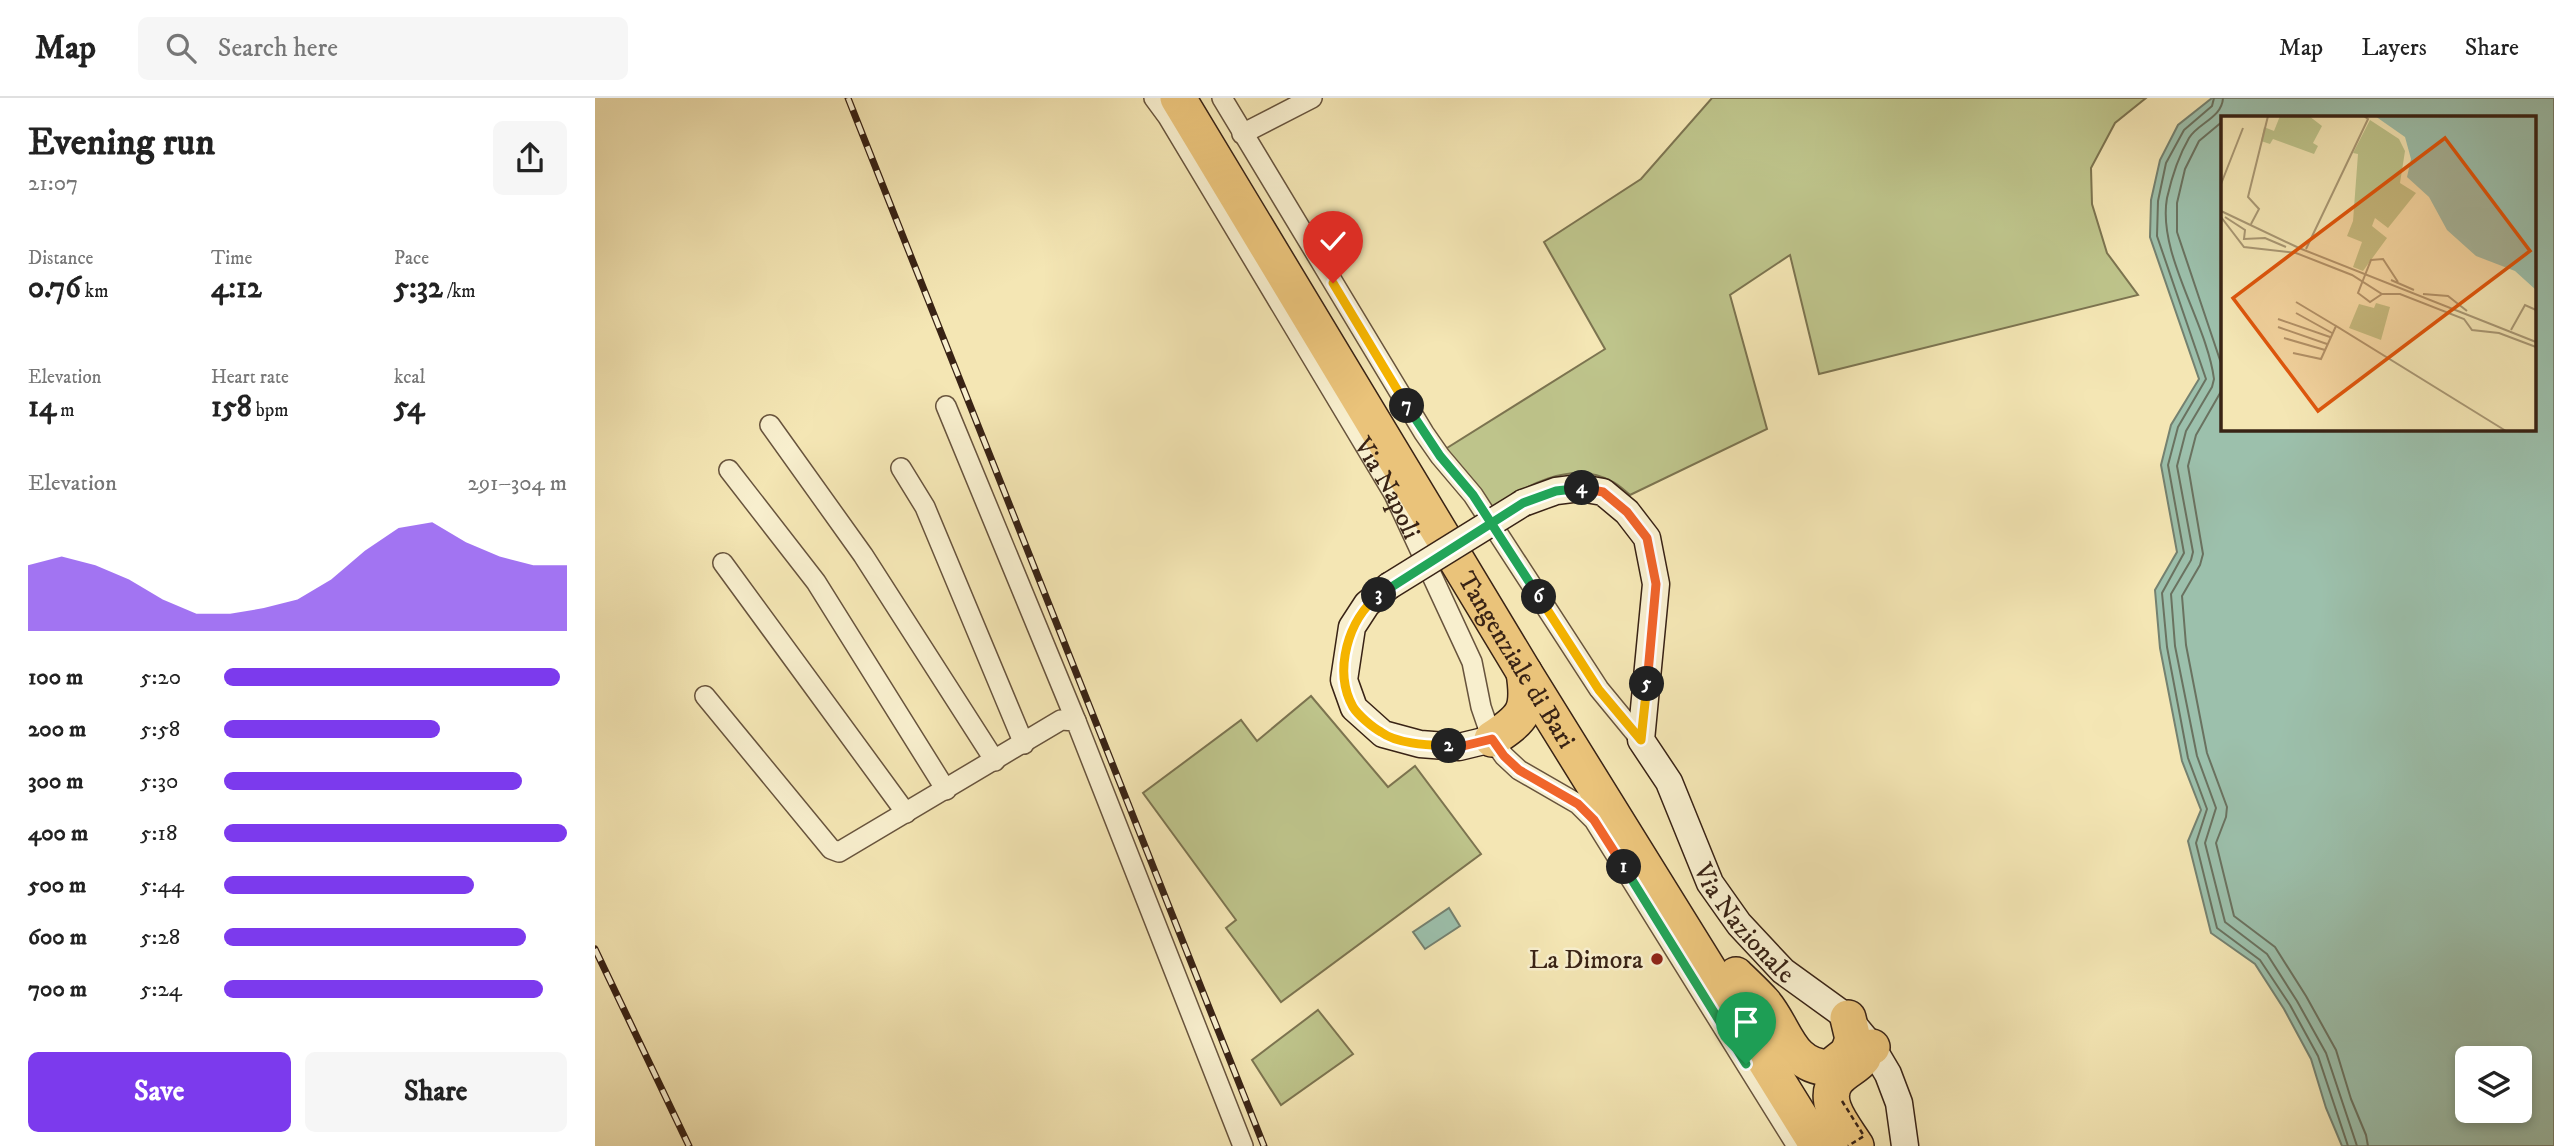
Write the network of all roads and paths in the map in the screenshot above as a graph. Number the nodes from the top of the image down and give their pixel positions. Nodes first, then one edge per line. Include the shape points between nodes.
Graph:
1 (1154, 98) edge
2 (1178, 98) edge
3 (1202, 98) edge
4 (1222, 98) edge
5 (1312, 98) edge
6 (1242, 134) junction
7 (946, 407) dead end
8 (770, 425) dead end
9 (901, 468) dead end
10 (729, 470) dead end
11 (723, 563) dead end
12 (1524, 672) junction
13 (705, 696) dead end
14 (1076, 721) junction
15 (1503, 731) junction
16 (1641, 740) junction
17 (1024, 744) junction
18 (1569, 744) junction
19 (995, 761) junction
20 (946, 790) junction
21 (905, 813) junction
22 (1736, 975) junction
23 (1848, 1018) joint
24 (1866, 1060) junction
25 (1843, 1101) dead end
26 (1243, 1146) edge
27 (1797, 1146) edge
28 (1818, 1146) edge
29 (1842, 1146) edge
30 (1848, 1146) edge
31 (1856, 1146) edge
32 (1905, 1146) edge

1 - 15 street, Via Napoli via 1394,494 1472,662 1481,707
2 - 12 highway, Tangenziale di Bari
3 - 22 highway, Tangenziale di Bari
4 - 6 street, Via Nazionale
5 - 6 street
6 - 16 street, Via Nazionale via 1424,433 1473,495 1599,690
7 - 14 street
8 - 19 street via 863,555
9 - 17 street via 925,507
10 - 20 street via 816,582
11 - 21 street
12 - 15 highway via 1528,696 1524,712
12 - 18 highway, Tangenziale di Bari
13 - 21 street via 831,849 839,852
14 - 17 street via 1061,720
14 - 26 street
15 - 16 street, bridge via 1459,747 1420,744 1383,734 1354,708 1344,680 1352,626 1367,604 1389,586 1523,503 1580,488 1603,492 1627,512 1647,538 1656,584
15 - 18 highway via 1531,722 1546,726
15 - 27 street, Via Napoli via 1504,756 1519,770 1578,804 1594,820
16 - 23 street, Via Nazionale via 1669,782 1710,883 1739,924 1783,971
17 - 19 street
18 - 28 highway, Tangenziale di Bari
19 - 20 street
20 - 21 street
22 - 24 highway via 1765,1003 1798,1057 1814,1067 1829,1068
22 - 29 highway, Tangenziale di Bari
23 - 24 highway via 1853,1039
24 - 31 highway via 1837,1080 1830,1097
24 - 32 street via 1899,1103
25 - 30 path, bridge via 1864,1136

